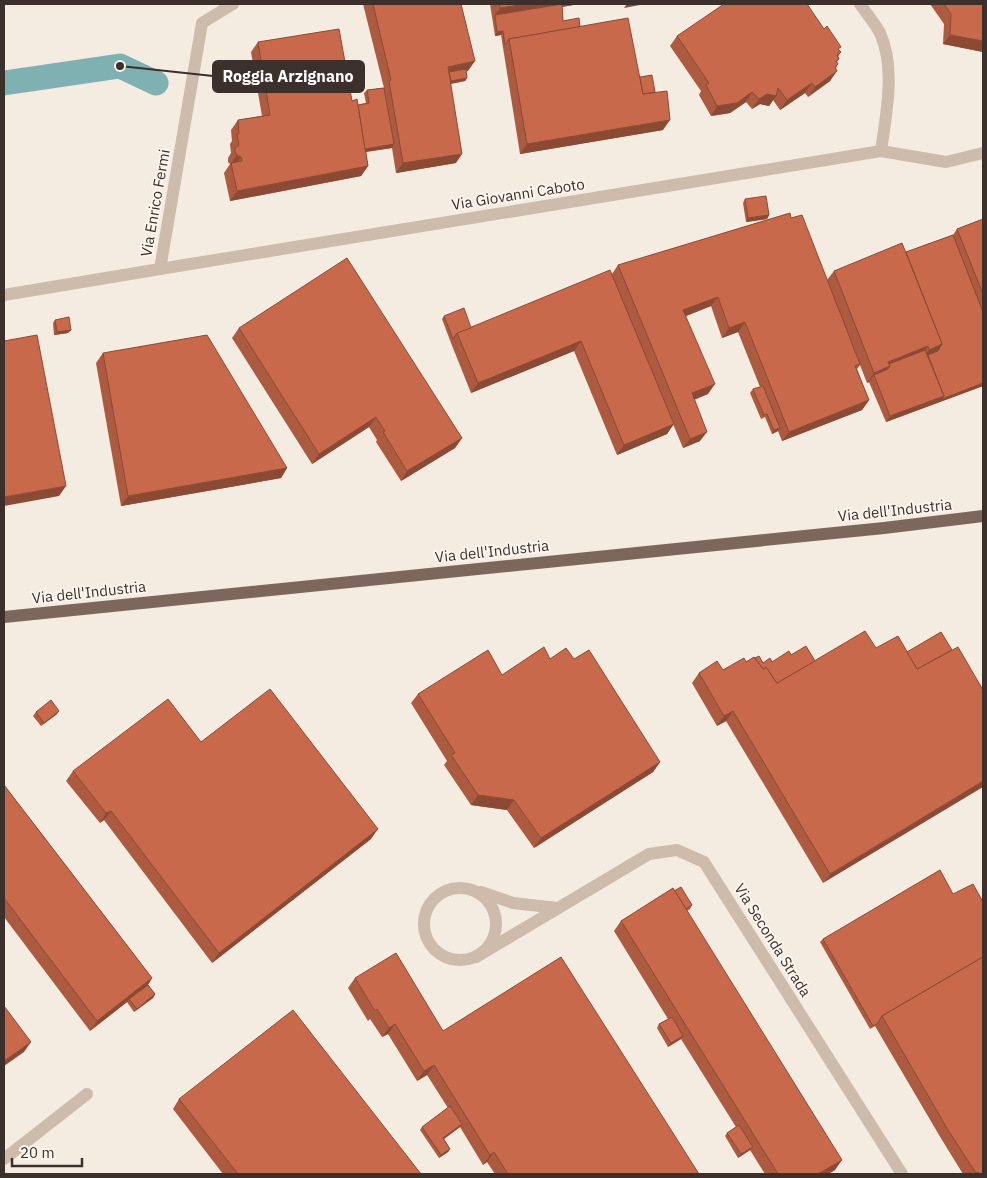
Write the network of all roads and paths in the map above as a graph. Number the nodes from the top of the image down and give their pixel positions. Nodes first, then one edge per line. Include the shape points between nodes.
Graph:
1 (233, 4) edge
2 (860, 4) edge
3 (881, 151) junction
4 (983, 153) edge
5 (160, 269) junction
6 (4, 295) edge
7 (983, 516) edge
8 (4, 617) edge
9 (474, 890) junction
10 (557, 908) junction
11 (476, 957) junction
12 (87, 1094) dead end
13 (4, 1159) edge
14 (902, 1174) edge

1 - 5 street, Via Enrico Fermi via 202,23
2 - 3 street via 880,33 887,59 888,100
3 - 4 street, Via Giovanni Caboto via 946,162
3 - 5 street, Via Giovanni Caboto
5 - 6 street, Via Enrico Fermi
7 - 8 main road, Via dell'Industria
9 - 10 street, Via Seconda Strada via 514,902
9 - 11 street via 492,906 496,918 493,941
9 - 11 street, Via Seconda Strada via 461,888 438,896 430,904 424,927 427,939 442,955 453,960
10 - 11 street, Via Seconda Strada
10 - 14 street, Via Seconda Strada via 649,854 677,850 704,862
12 - 13 street

